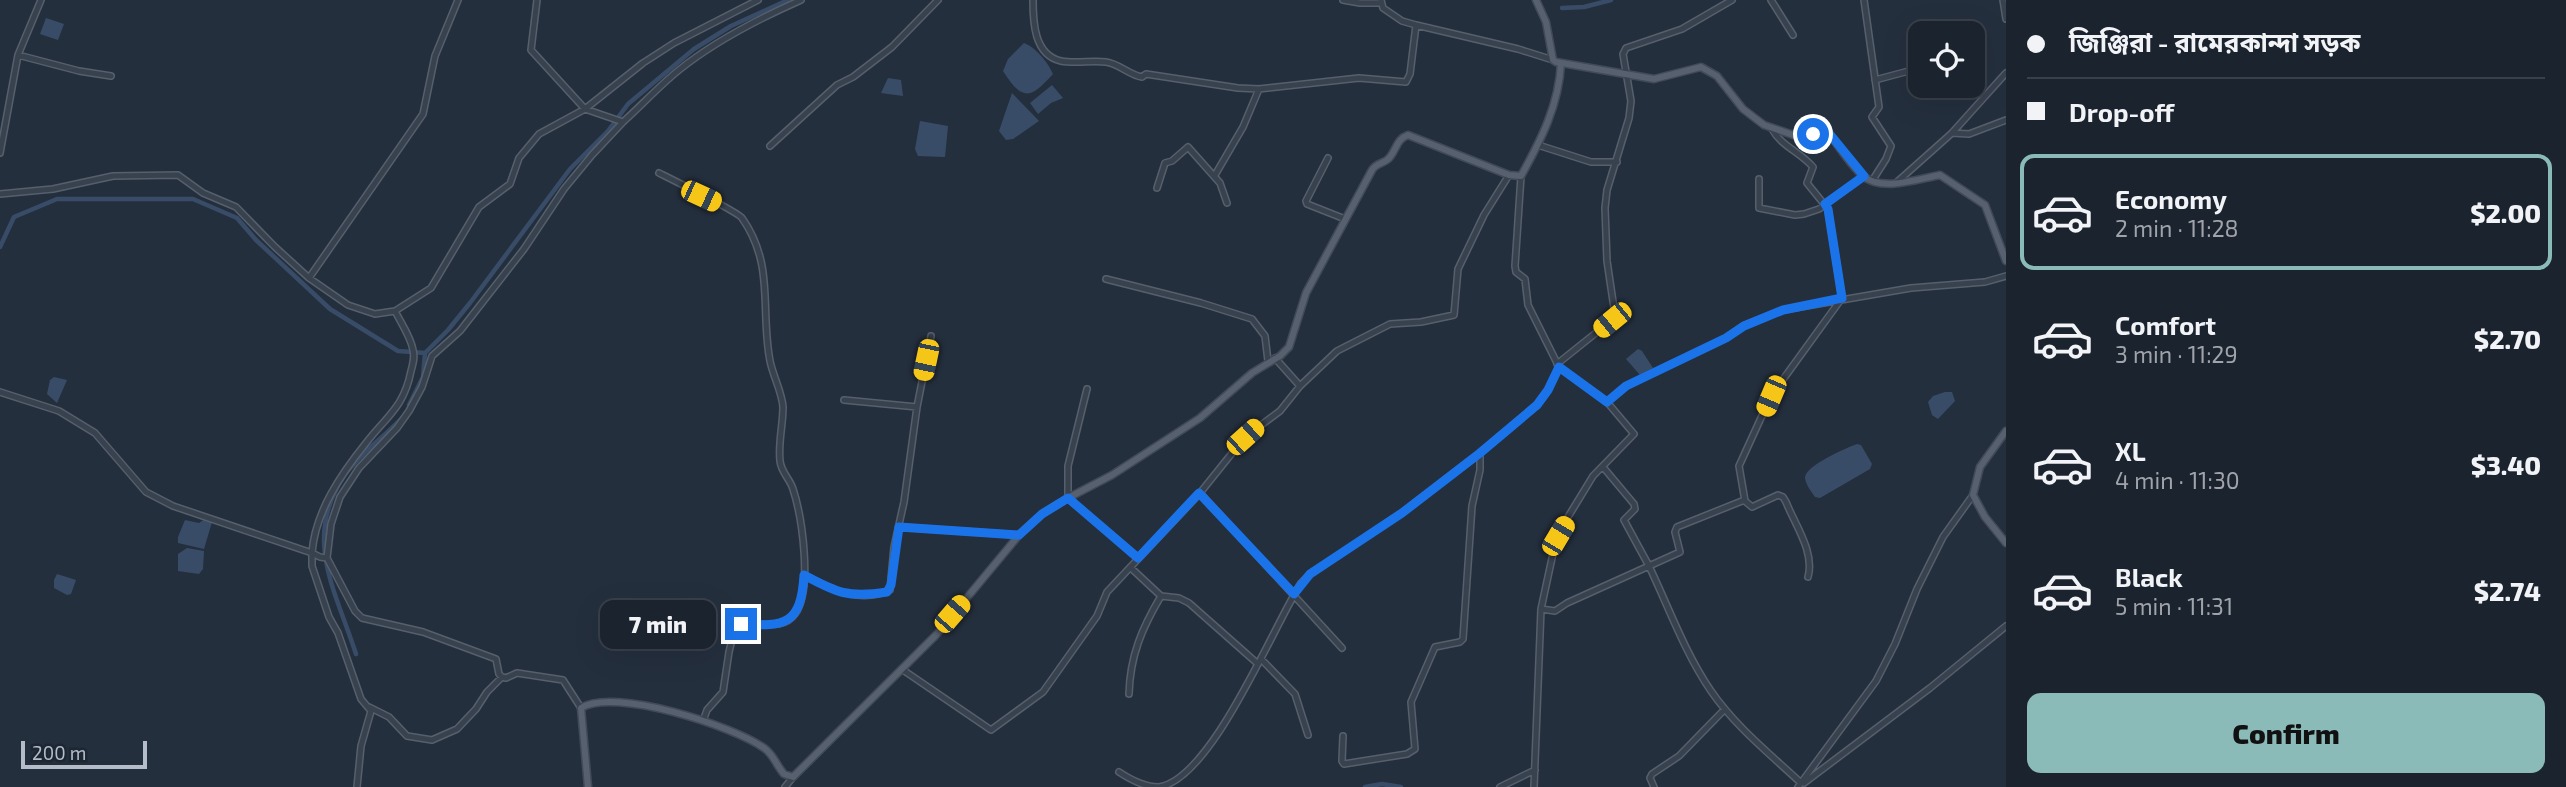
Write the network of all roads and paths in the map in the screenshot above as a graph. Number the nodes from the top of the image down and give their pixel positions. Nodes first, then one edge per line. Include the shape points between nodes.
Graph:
1 (41, 0) edge
2 (458, 0) edge
3 (537, 0) edge
4 (758, 0) edge
5 (801, 0) edge
6 (938, 0) edge
7 (1033, 0) edge
8 (1343, 0) edge
9 (1536, 0) edge
10 (1732, 0) edge
11 (1771, 0) edge
12 (1864, 0) edge
13 (2003, 0) edge
14 (1381, 1) edge
15 (2006, 19) edge
16 (1416, 26) junction
17 (1793, 35) dead end
18 (18, 55) junction
19 (1553, 60) junction
20 (1561, 63) junction
21 (1908, 71) edge
22 (2006, 73) edge
23 (1626, 75) junction
24 (111, 76) dead end
25 (1875, 80) junction
26 (1259, 89) junction
27 (585, 109) junction
28 (2006, 120) edge
29 (622, 122) junction
30 (1772, 129) junction
31 (1952, 133) junction
32 (1538, 145) junction
33 (770, 146) dead end
34 (0, 153) edge
35 (1328, 158) dead end
36 (1617, 162) junction
37 (659, 173) dead end
38 (1509, 175) junction
39 (1215, 176) junction
40 (1521, 176) junction
41 (1864, 176) junction
42 (1759, 179) dead end
43 (1872, 181) junction
44 (1897, 182) junction
45 (1157, 188) dead end
46 (0, 194) edge
47 (1227, 203) dead end
48 (1825, 204) junction
49 (1345, 219) junction
50 (2006, 261) edge
51 (2006, 276) edge
52 (309, 278) junction
53 (1105, 279) dead end
54 (1842, 298) junction
55 (395, 311) junction
56 (931, 336) dead end
57 (1271, 360) junction
58 (1558, 365) junction
59 (1300, 386) junction
60 (1087, 389) dead end
61 (0, 392) edge
62 (845, 400) dead end
63 (1607, 402) junction
64 (917, 407) junction
65 (2006, 431) edge
66 (1480, 453) junction
67 (1603, 467) junction
68 (1199, 493) junction
69 (1973, 495) junction
70 (1068, 498) junction
71 (1745, 501) junction
72 (899, 527) junction
73 (1019, 535) junction
74 (2006, 543) edge
75 (312, 553) junction
76 (324, 558) junction
77 (1138, 558) junction
78 (1649, 566) junction
79 (1131, 568) junction
80 (804, 575) junction
81 (1808, 577) dead end
82 (1294, 594) junction
83 (1161, 596) junction
84 (1541, 609) junction
85 (2006, 626) edge
86 (1342, 648) dead end
87 (1260, 662) junction
88 (903, 670) junction
89 (502, 677) junction
90 (1129, 694) dead end
91 (369, 707) junction
92 (581, 708) junction
93 (1725, 709) junction
94 (703, 721) junction
95 (1308, 735) dead end
96 (1343, 736) dead end
97 (1535, 770) junction
98 (1119, 772) dead end
99 (793, 777) junction
100 (1130, 784) edge
101 (1799, 786) edge
102 (356, 787) edge
103 (588, 787) edge
104 (785, 787) edge
105 (1500, 787) edge
106 (1534, 787) edge
107 (1654, 787) edge

1 - 18 street
2 - 52 street via 435,56 423,114
3 - 27 street via 531,50
4 - 27 street via 674,43
5 - 29 street via 700,54
6 - 33 street via 892,47 836,85
7 - 26 street via 1040,45 1060,61 1111,63 1136,76
8 - 14 street
9 - 19 main road via 1546,22
10 - 23 street via 1682,29 1626,48
11 - 17 street
12 - 25 street
13 - 15 street
14 - 16 street via 1383,8
16 - 19 street
16 - 26 street via 1406,82 1359,78
18 - 24 street
18 - 34 street
19 - 20 main road
20 - 23 main road
20 - 32 main road via 1558,94
21 - 25 street
22 - 31 street
23 - 30 main road via 1654,79 1694,67 1708,69 1743,109
23 - 36 street via 1631,101
25 - 43 street via 1879,107 1872,117 1891,149
26 - 39 street
27 - 29 street
27 - 55 street via 539,134 519,158 510,184 479,207 431,288
28 - 31 street via 1976,132
29 - 76 street via 564,189 460,331 432,356 409,411 340,497
30 - 41 main road via 1802,138 1828,132
30 - 48 street via 1813,166 1807,183
31 - 44 street
32 - 36 street via 1591,162
32 - 40 main road
35 - 49 street via 1306,201
36 - 58 street via 1605,208 1615,315
37 - 80 street via 741,214 764,263 764,320 783,405 780,459 799,510
38 - 40 main road
38 - 49 main road via 1408,135 1400,139 1389,159 1376,164
38 - 59 street via 1458,269 1454,315 1390,324 1337,351
39 - 45 street via 1188,147 1165,163
39 - 47 street
40 - 58 street via 1516,272 1525,279 1528,305
41 - 43 main road
41 - 48 street
42 - 48 street via 1759,208 1763,210 1795,215
43 - 44 main road
44 - 50 main road via 1940,176 1982,202
46 - 52 street via 54,189 113,176 178,175 203,193 236,207
48 - 54 street
49 - 57 main road via 1306,293 1289,347
51 - 54 street
52 - 55 street via 352,307 374,314
53 - 57 street via 1252,319 1265,336
54 - 63 street via 1783,310 1744,326 1626,386
54 - 71 street via 1771,396 1739,466
55 - 75 street via 413,348 407,393 331,491
56 - 64 street
57 - 59 street
57 - 70 main road via 1200,418 1123,469
58 - 63 street
58 - 66 street via 1537,405
59 - 68 street via 1280,411 1245,437
60 - 70 street via 1068,466
61 - 75 street via 45,405 95,433 152,496
62 - 64 street
63 - 67 street via 1634,433
64 - 72 street
65 - 69 main road via 1979,467
66 - 82 street via 1402,513 1310,574
66 - 96 street via 1463,639 1436,647 1424,670 1411,702 1415,749 1344,764
67 - 78 street via 1634,504 1624,520
67 - 84 street via 1558,536
68 - 77 street
68 - 82 street
69 - 74 main road
69 - 101 street via 1943,537 1876,681
70 - 73 main road
70 - 77 street
71 - 78 street via 1677,527 1680,552
71 - 81 street via 1752,507 1783,497 1810,559
72 - 73 street
72 - 80 street via 887,592 838,593
73 - 88 main road
75 - 76 street
75 - 91 street via 329,617 361,699
76 - 89 street via 362,618 423,632 496,659
77 - 79 street
78 - 84 street via 1555,611
78 - 93 street via 1694,664
79 - 83 street
79 - 88 street via 1107,592 1097,616 1043,692 992,729
80 - 94 street via 799,605 789,620 735,627 723,692
82 - 86 street
82 - 87 street
83 - 87 street via 1189,603
83 - 90 street via 1133,654
84 - 97 street
85 - 101 street
87 - 95 street via 1295,694
87 - 100 street via 1213,742 1193,765 1159,787
88 - 99 main road
89 - 91 street via 457,729 432,740 407,736 388,717
89 - 92 street via 517,673 559,678
91 - 102 street
92 - 94 main road via 614,701 638,703
92 - 103 main road
93 - 101 street
93 - 107 street via 1679,756 1652,774
94 - 99 main road via 747,738 776,760 783,774
97 - 105 street
97 - 106 street
98 - 100 street
99 - 104 street

